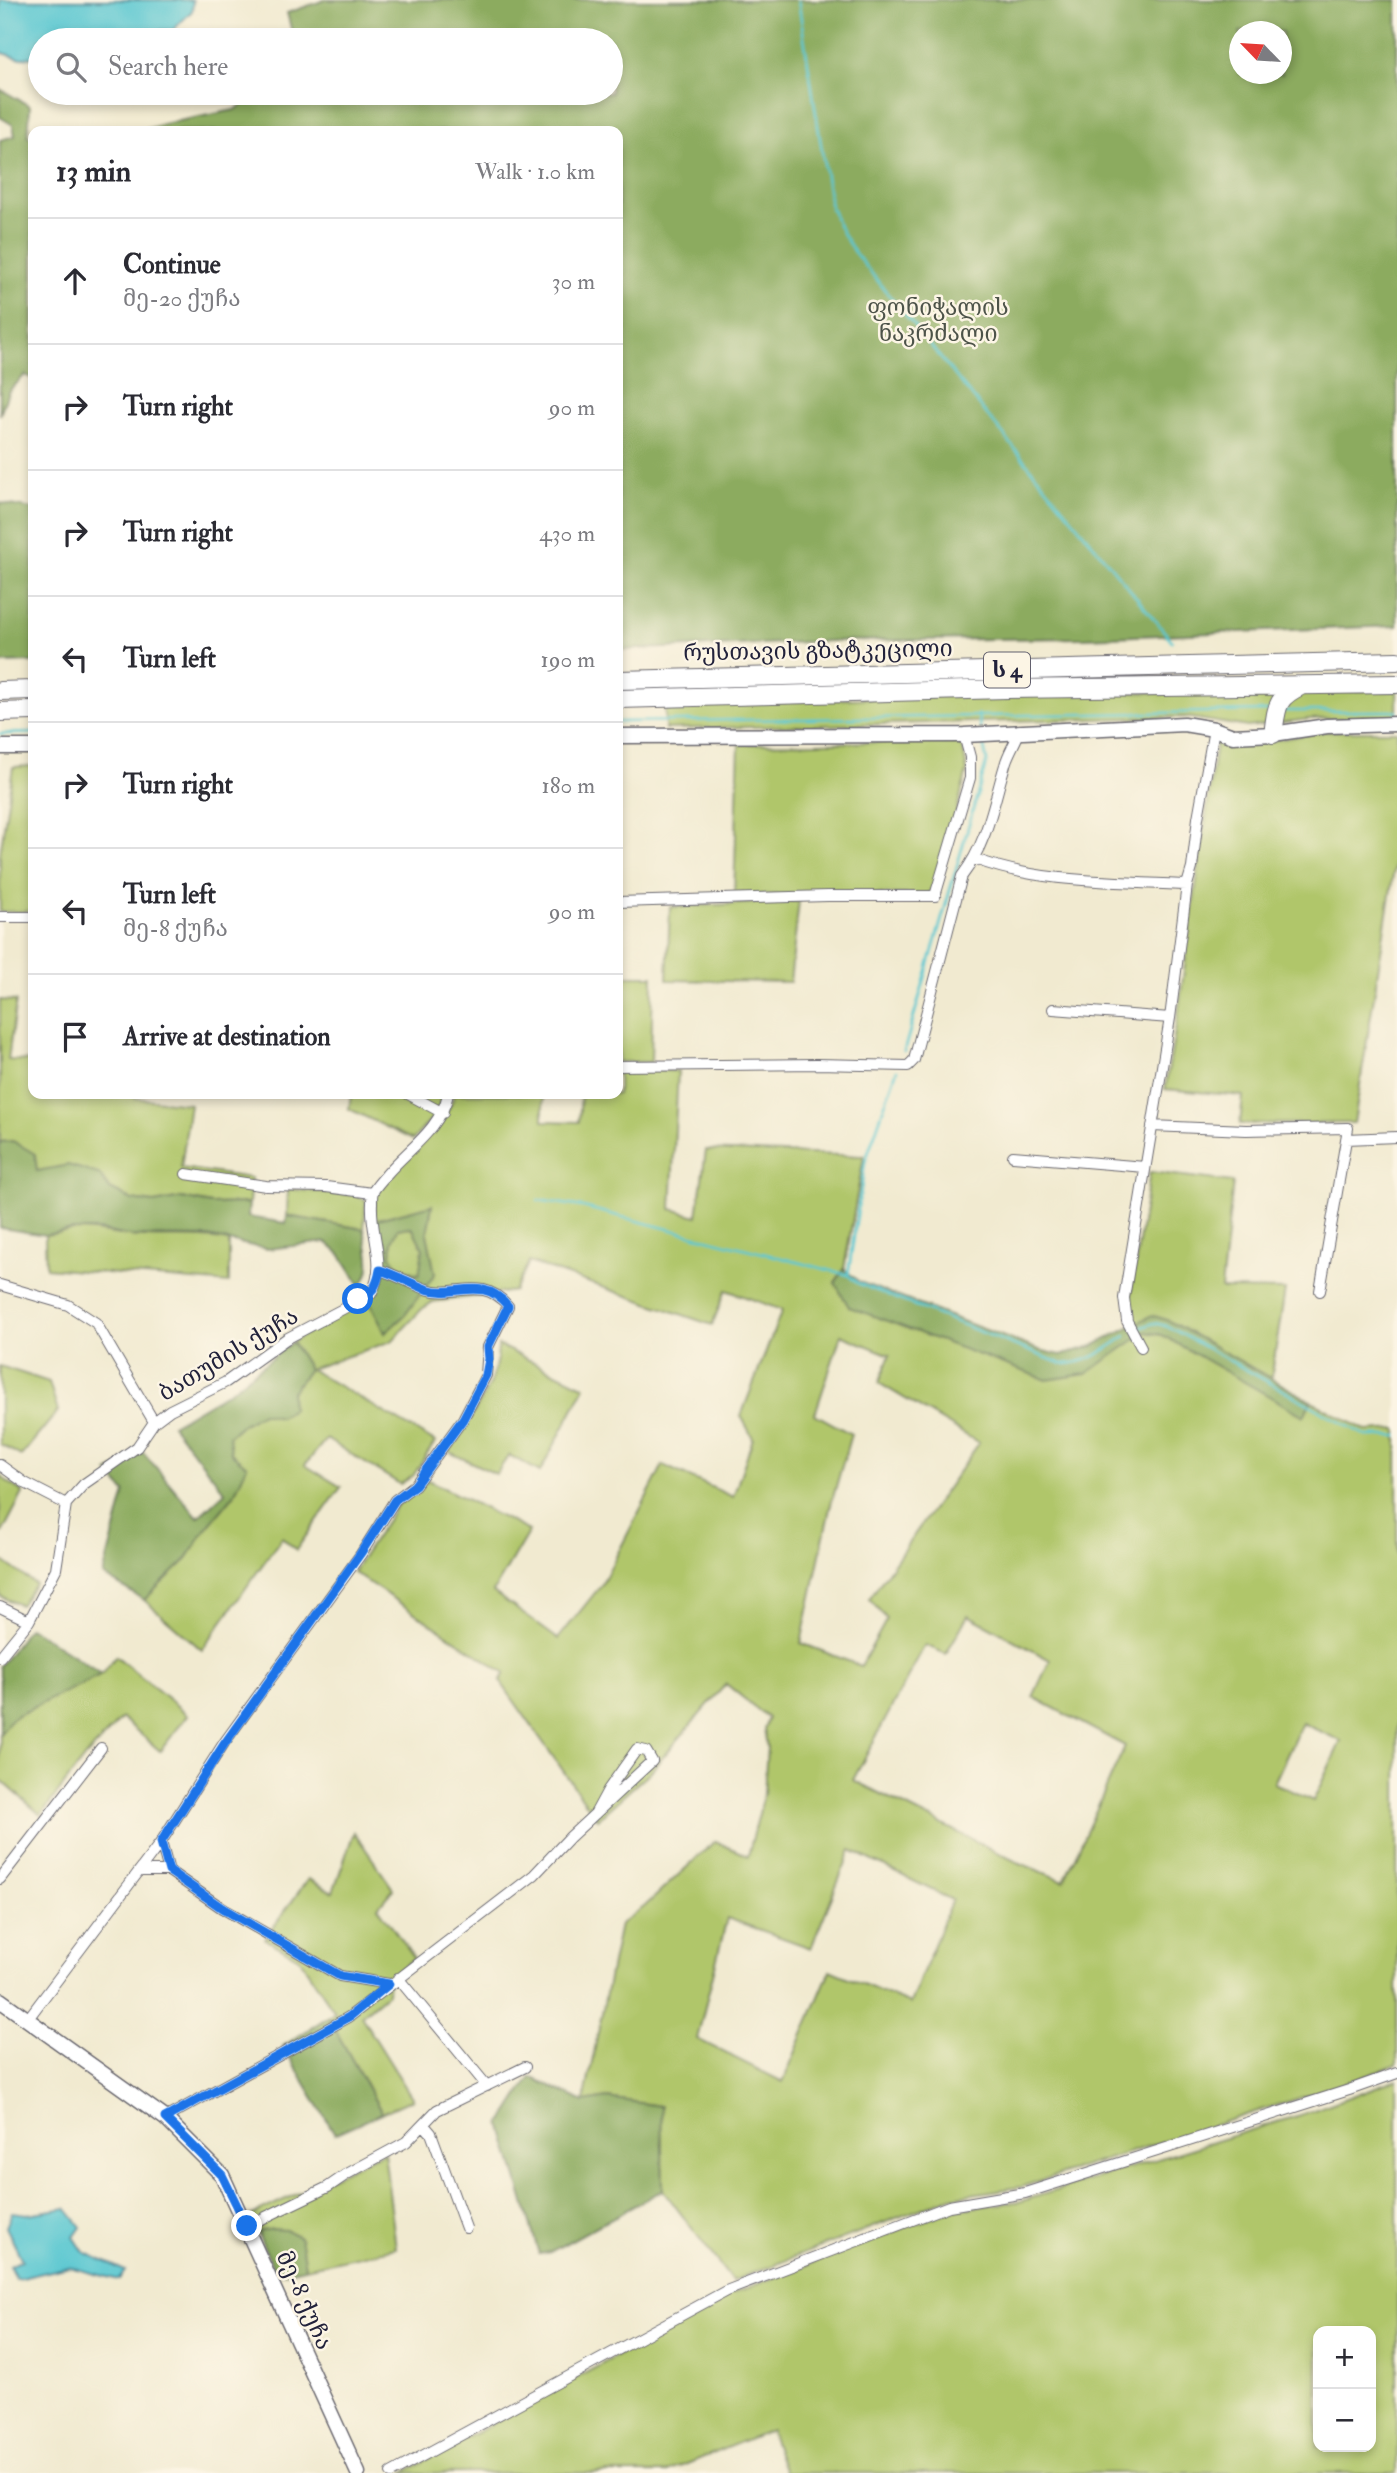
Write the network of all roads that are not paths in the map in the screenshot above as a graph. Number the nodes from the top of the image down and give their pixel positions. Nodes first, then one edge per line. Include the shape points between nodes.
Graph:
1 (1397, 661) edge
2 (623, 680) edge
3 (1397, 684) edge
4 (1301, 686) junction
5 (1250, 687) junction
6 (28, 690) edge
7 (0, 691) edge
8 (623, 699) edge
9 (28, 711) edge
10 (0, 712) edge
11 (1274, 721) junction
12 (1397, 724) edge
13 (1214, 729) junction
14 (1020, 730) junction
15 (969, 734) junction
16 (623, 736) edge
17 (0, 747) edge
18 (28, 747) edge
19 (975, 859) junction
20 (1187, 885) junction
21 (623, 902) edge
22 (0, 917) edge
23 (28, 918) edge
24 (1053, 1009) dead end
25 (1170, 1018) junction
26 (623, 1066) edge
27 (418, 1099) edge
28 (447, 1099) edge
29 (443, 1112) junction
30 (1152, 1126) junction
31 (1397, 1137) edge
32 (1346, 1139) junction
33 (1013, 1156) dead end
34 (1145, 1167) junction
35 (187, 1174) dead end
36 (372, 1193) junction
37 (380, 1270) junction
38 (0, 1284) edge
39 (1320, 1291) dead end
40 (1141, 1347) dead end
41 (154, 1422) junction
42 (0, 1465) edge
43 (66, 1504) junction
44 (0, 1606) edge
45 (29, 1621) junction
46 (0, 1657) edge
47 (101, 1748) dead end
48 (595, 1814) junction
49 (161, 1842) junction
50 (139, 1871) junction
51 (169, 1871) junction
52 (0, 1879) edge
53 (393, 1981) junction
54 (0, 2000) edge
55 (27, 2020) junction
56 (525, 2067) dead end
57 (1397, 2073) edge
58 (487, 2086) junction
59 (165, 2118) junction
60 (424, 2124) junction
61 (247, 2226) junction
62 (466, 2228) dead end
63 (358, 2473) edge
64 (391, 2473) edge

1 - 2 highway, რუსთავის გზატკეცილი / ს 4
3 - 4 highway, რუსთავის გზატკეცილი / ს 4
4 - 5 highway, რუსთავის გზატკეცილი / ს 4
4 - 11 highway via 1283,698
5 - 8 highway, რუსთავის გზატკეცილი / ს 4
5 - 11 highway via 1261,691
6 - 7 highway
9 - 10 highway
11 - 12 street via 1327,726
11 - 13 street via 1233,736
13 - 14 street via 1184,724
13 - 20 street
14 - 15 street
14 - 19 street
15 - 16 street
15 - 21 street via 970,778 935,896
17 - 18 street
19 - 20 street via 1004,870 1065,878
19 - 26 street via 962,876 914,1060 908,1066
20 - 25 street
22 - 23 street
24 - 25 street
25 - 30 street
27 - 29 street
28 - 29 street
29 - 36 street
30 - 32 street via 1348,1128
30 - 34 street
31 - 32 street
32 - 39 street
33 - 34 street
34 - 40 street via 1124,1298 1127,1321
35 - 36 street via 266,1186
36 - 37 street
37 - 41 street, ბათუმის ქუჩა via 371,1294 286,1339 226,1382
37 - 49 street via 428,1290 484,1289 500,1297 508,1306 488,1347 486,1375 463,1419 415,1485 395,1500
38 - 41 street via 68,1304 96,1323
41 - 43 street, ბათუმის ქუჩა via 137,1447 84,1484
42 - 43 street
43 - 45 street via 56,1569
44 - 45 street
45 - 46 street
47 - 52 street
48 - 48 street via 637,1749 646,1751 653,1761
48 - 53 street via 534,1875
49 - 50 street
49 - 51 street
50 - 51 street
50 - 55 street
51 - 53 street via 222,1908 340,1976
53 - 58 street
53 - 59 street via 349,2017
54 - 55 street, მე-8 ქუჩა
55 - 59 street, მე-8 ქუჩა
56 - 58 street
57 - 64 street via 1025,2193 949,2206 726,2291
58 - 60 street via 437,2110
59 - 61 street, მე-8 ქუჩა via 222,2175
60 - 61 street via 407,2142 328,2188
60 - 62 street
61 - 63 street, მე-8 ქუჩა

